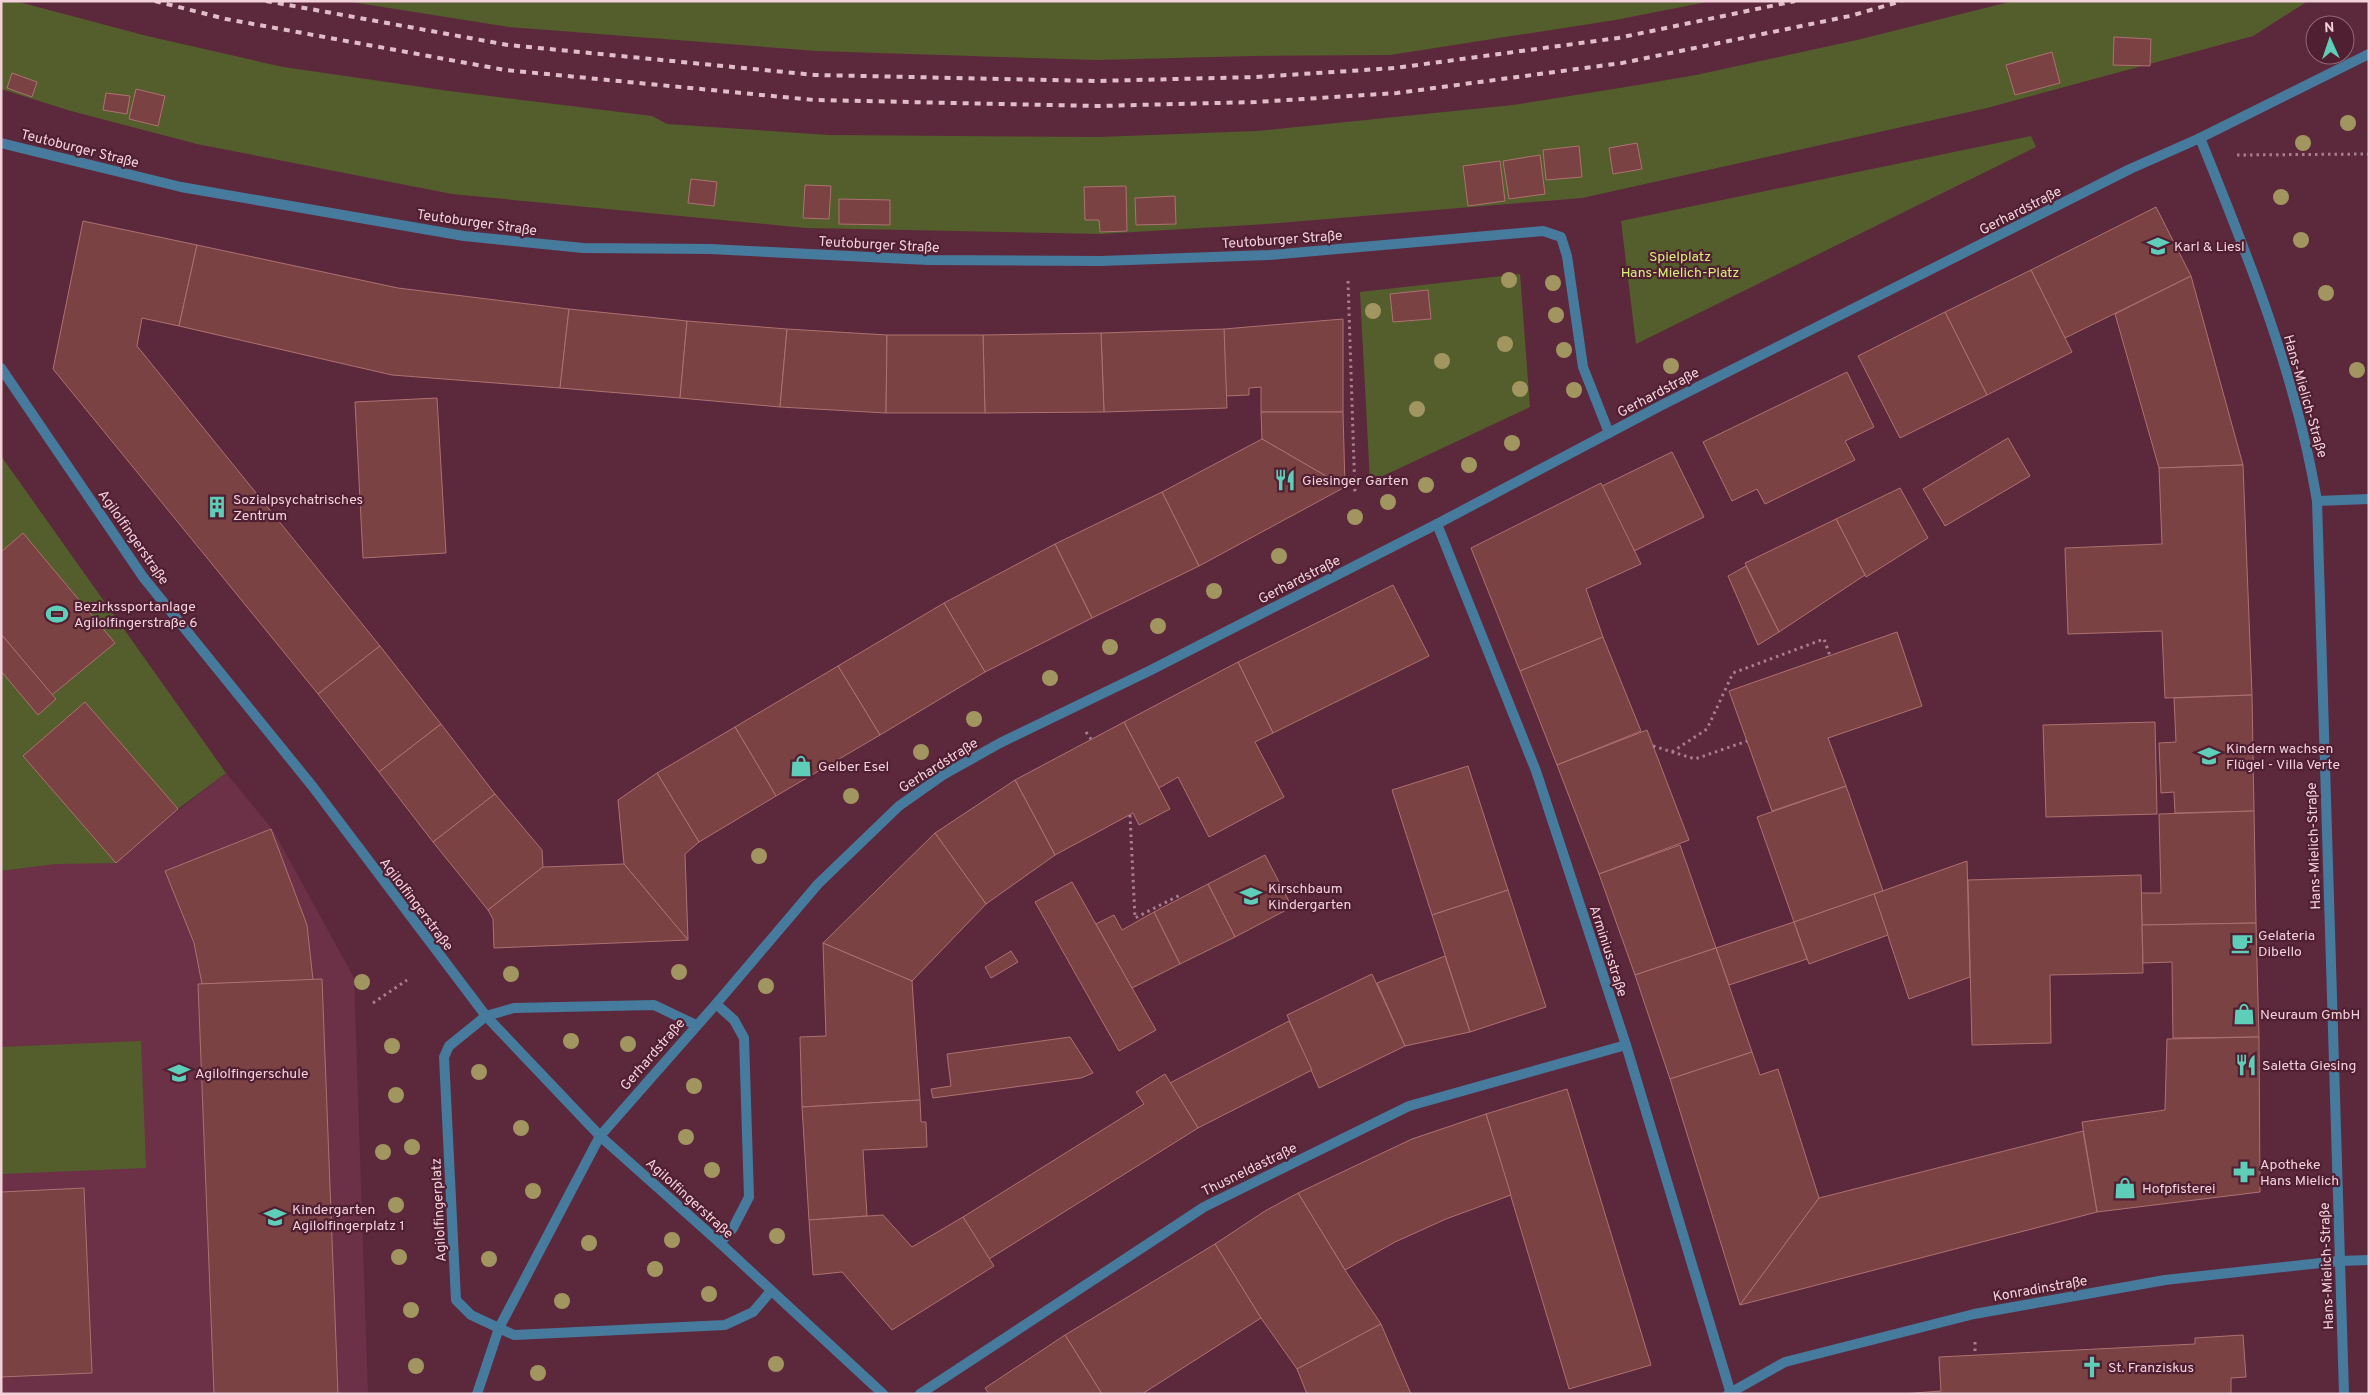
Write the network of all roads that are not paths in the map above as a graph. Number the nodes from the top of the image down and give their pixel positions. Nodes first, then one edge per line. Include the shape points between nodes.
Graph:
1 (2369, 54) edge
2 (2200, 138) junction
3 (1, 143) edge
4 (1, 368) edge
5 (1609, 433) junction
6 (2369, 499) edge
7 (2317, 501) junction
8 (1437, 524) junction
9 (716, 1004) junction
10 (486, 1016) junction
11 (696, 1025) junction
12 (1626, 1045) junction
13 (600, 1136) junction
14 (720, 1243) junction
15 (2369, 1260) edge
16 (2339, 1261) junction
17 (771, 1291) junction
18 (499, 1328) junction
19 (1730, 1393) edge
20 (477, 1394) edge
21 (883, 1394) edge
22 (920, 1394) edge
23 (2344, 1394) edge

1 - 2 street, Gerhardstraße
2 - 5 street, Gerhardstraße via 2130,169
2 - 7 street, Hans-Mielich-Straße via 2254,270 2288,375 2309,450
3 - 5 street, Teutoburger Straße via 181,187 464,236 582,248 710,249 928,260 1101,261 1270,255 1542,231 1561,237 1567,256 1584,368
4 - 10 street, Agilolfingerstraße via 143,577 312,787
5 - 8 street, Gerhardstraße
6 - 7 street
7 - 16 street, Hans-Mielich-Straße
8 - 9 street, Gerhardstraße via 1000,743 943,775 899,806 818,884
8 - 12 street, Arminiusstraße via 1536,771
9 - 11 street, Gerhardstraße
9 - 14 street via 734,1020 744,1038 749,1197 733,1228
10 - 11 street, Agilolfingerplatz via 514,1008 654,1004
10 - 13 street, Agilolfingerstraße
10 - 18 street, Agilolfingerplatz via 449,1046 444,1057 456,1300 471,1315
11 - 13 street, Gerhardstraße
12 - 19 street, Arminiusstraße
12 - 22 street, Thusneldastraße via 1409,1106 1204,1207
13 - 14 street, Agilolfingerstraße
13 - 18 street, Gerhardstraße
14 - 17 street, Agilolfingerstraße
15 - 16 street, Konradinstraße
16 - 19 street, Konradinstraße via 2165,1280 1974,1314 1785,1362
16 - 23 street, Hans-Mielich-Straße
17 - 18 street, Agilolfingerplatz via 753,1312 725,1325 514,1335
17 - 21 street, Agilolfingerstraße
18 - 20 street, Gerhardstraße

